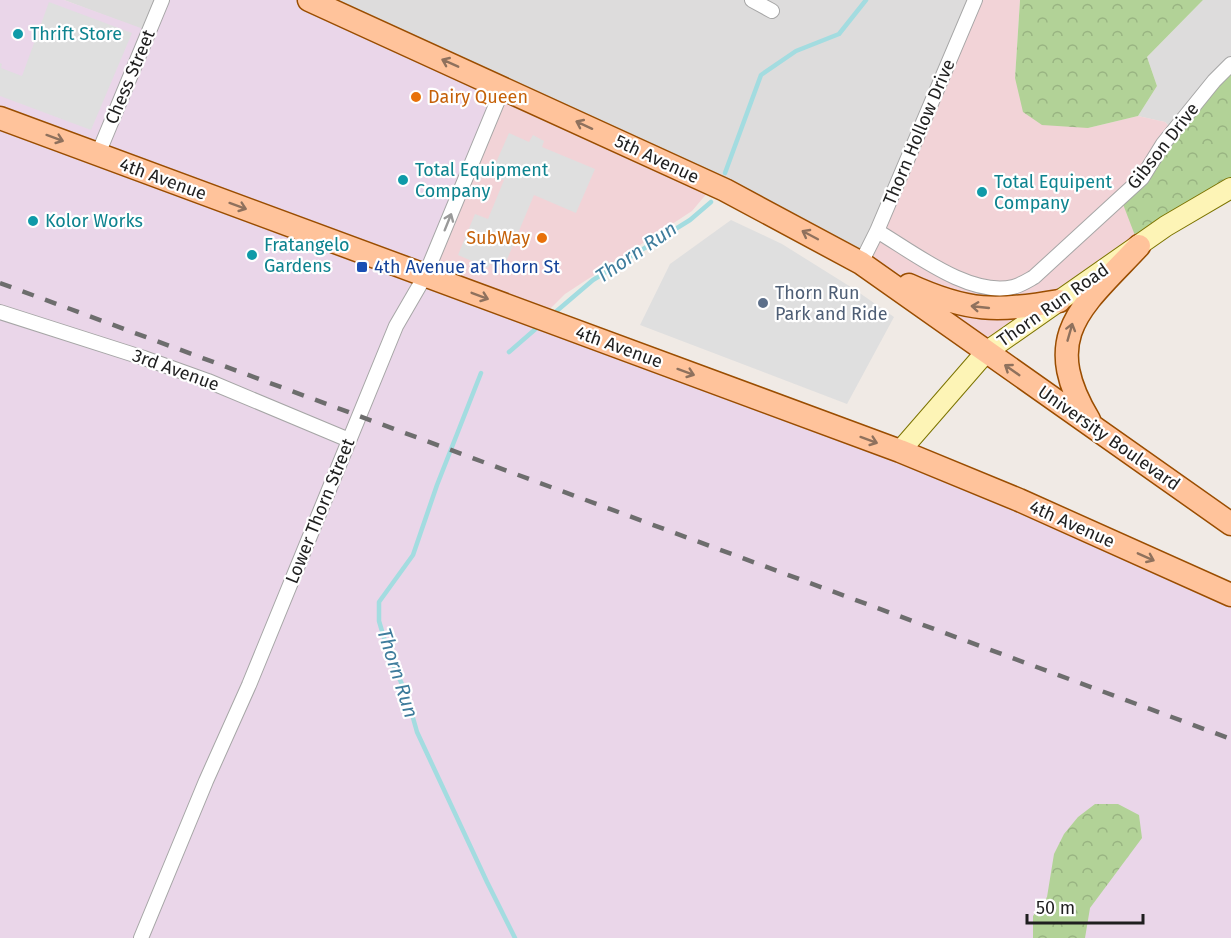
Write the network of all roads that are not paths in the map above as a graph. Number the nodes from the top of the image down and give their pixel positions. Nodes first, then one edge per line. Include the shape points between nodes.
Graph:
1 (162, 0) edge
2 (309, 0) edge
3 (752, 0) edge
4 (975, 0) edge
5 (772, 11) dead end
6 (1231, 64) edge
7 (503, 88) junction
8 (0, 118) edge
9 (98, 154) junction
10 (1231, 188) edge
11 (877, 231) junction
12 (1139, 246) junction
13 (861, 262) junction
14 (425, 276) junction
15 (1059, 301) junction
16 (0, 312) edge
17 (986, 352) junction
18 (1093, 426) junction
19 (349, 440) junction
20 (900, 451) junction
21 (1231, 524) edge
22 (1231, 595) edge
23 (141, 938) edge

1 - 9 street, Chess Street
7 -> 2 main road, 5th Avenue
3 - 5 street
4 - 11 street, Thorn Hollow Drive
6 - 11 street, Gibson Drive via 1163,144 1142,178 1034,277 1021,284 986,288 954,277
13 -> 7 main road, 5th Avenue via 725,190
14 -> 7 street, Lower Thorn Street
8 -> 9 main road, 4th Avenue
9 -> 14 main road, 4th Avenue
10 - 12 street, Thorn Run Road
11 - 13 street, Thorn Hollow Drive
12 - 15 street, Thorn Run Road
18 -> 12 main road via 1078,402 1070,378 1068,339 1080,310
15 -> 13 main road via 998,309 966,306
13 - 17 main road, 5th Avenue
14 - 19 street, Lower Thorn Street via 396,326
14 -> 20 main road, 4th Avenue
15 - 17 street, Thorn Run Road
16 - 19 street, 3rd Avenue via 144,357
18 -> 17 main road, University Boulevard
17 - 20 street, Thorn Run Road
18 - 21 main road, University Boulevard
19 - 23 street, Lower Thorn Street
20 -> 22 main road, 4th Avenue

